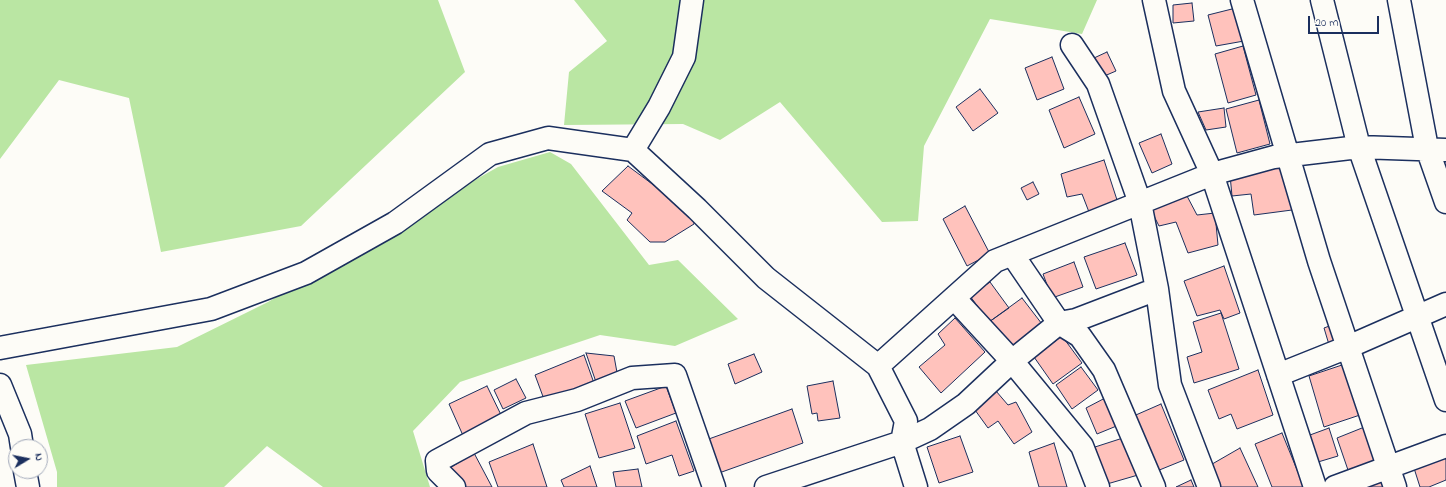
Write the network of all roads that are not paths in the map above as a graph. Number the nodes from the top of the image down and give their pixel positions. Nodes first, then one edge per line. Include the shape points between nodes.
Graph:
1 (692, 0) edge
2 (1154, 0) edge
3 (1242, 0) edge
4 (1322, 0) edge
5 (1399, 0) edge
6 (1072, 45) dead end
7 (1359, 147) junction
8 (1436, 149) edge
9 (633, 150) junction
10 (1287, 156) junction
11 (1212, 174) junction
12 (1446, 202) edge
13 (1140, 203) junction
14 (1012, 254) junction
15 (1157, 289) junction
16 (954, 298) junction
17 (1446, 304) edge
18 (1417, 318) junction
19 (1059, 323) junction
20 (1348, 347) junction
21 (0, 348) edge
22 (1012, 362) junction
23 (878, 366) junction
24 (1278, 375) junction
25 (0, 385) edge
26 (1446, 400) edge
27 (21, 439) edge
28 (902, 442) junction
29 (1446, 446) edge
30 (1392, 477) edge
31 (454, 487) edge
32 (714, 487) edge
33 (766, 487) edge
34 (916, 487) edge
35 (1098, 487) edge
36 (1154, 487) edge
37 (1209, 487) edge
38 (1315, 487) edge
39 (1335, 487) edge

1 - 9 street via 684,57 659,107
2 - 11 street via 1174,91
3 - 10 street
4 - 7 street
5 - 8 street
6 - 13 street via 1098,84
7 - 8 street
7 - 10 street
7 - 18 street
8 - 12 street
9 - 21 street via 548,138 490,154 395,223 306,273 211,309
9 - 23 street via 766,278
10 - 11 street via 1274,157
10 - 20 street
11 - 13 street
11 - 24 street
13 - 14 street
13 - 15 street
14 - 16 street via 995,261
14 - 19 street
15 - 19 street via 1076,320
15 - 37 street via 1170,385
16 - 22 street
16 - 23 street
17 - 18 street
18 - 20 street
18 - 26 street
19 - 22 street
19 - 36 street via 1080,336 1104,370
20 - 24 street
20 - 30 street
22 - 28 street via 966,404 930,429
22 - 35 street via 1082,446
23 - 28 street via 906,421
24 - 38 street
25 - 27 street
28 - 33 street
28 - 34 street
29 - 30 street
30 - 39 street
31 - 32 street via 438,470 437,461 526,413 577,400 632,378 675,375

